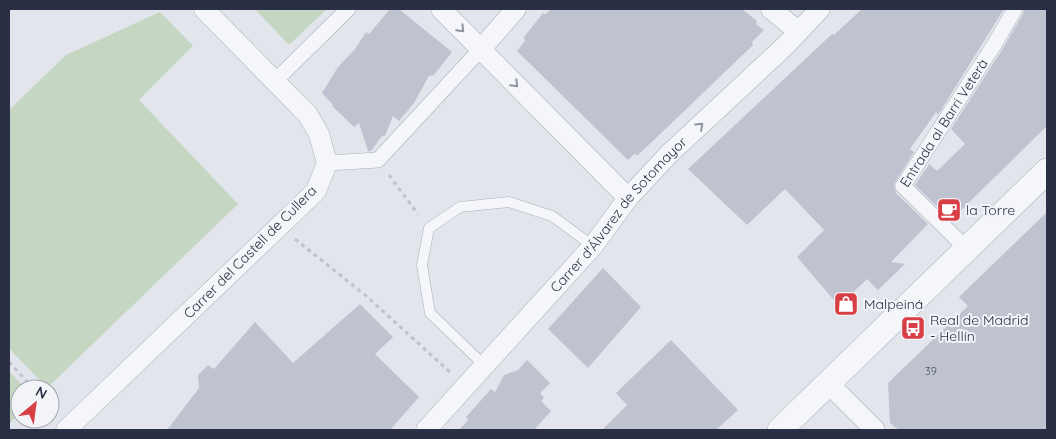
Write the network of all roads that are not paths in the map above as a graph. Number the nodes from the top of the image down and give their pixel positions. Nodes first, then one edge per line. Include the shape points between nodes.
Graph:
1 (204, 9) edge
2 (348, 9) edge
3 (441, 9) edge
4 (516, 9) edge
5 (771, 9) edge
6 (820, 9) edge
7 (1015, 9) edge
8 (798, 31) junction
9 (480, 50) junction
10 (274, 81) junction
11 (327, 163) junction
12 (1047, 171) edge
13 (628, 198) junction
14 (593, 246) junction
15 (967, 249) junction
16 (484, 366) junction
17 (828, 384) junction
18 (428, 429) edge
19 (66, 430) edge
20 (780, 430) edge
21 (875, 430) edge

1 - 10 street
2 - 10 street
3 -> 9 street
4 - 9 street
5 - 8 street
6 - 8 street, Carrer d'Álvarez de Sotomayor
7 - 15 street, Entrada al Barri Veterà via 903,186
13 -> 8 street, Carrer d'Álvarez de Sotomayor
9 - 11 street via 378,160
9 -> 13 street
10 - 11 street via 308,115 319,134
11 - 19 street, Carrer del Castell de Cullera via 316,191
12 - 15 street
13 - 14 street, Carrer d'Álvarez de Sotomayor
14 - 16 street, Carrer d'Álvarez de Sotomayor
14 - 16 lane via 552,216 509,202 460,207 429,228 422,265 430,313
15 - 17 street
16 - 18 street, Carrer d'Álvarez de Sotomayor
17 - 20 street
17 - 21 street

